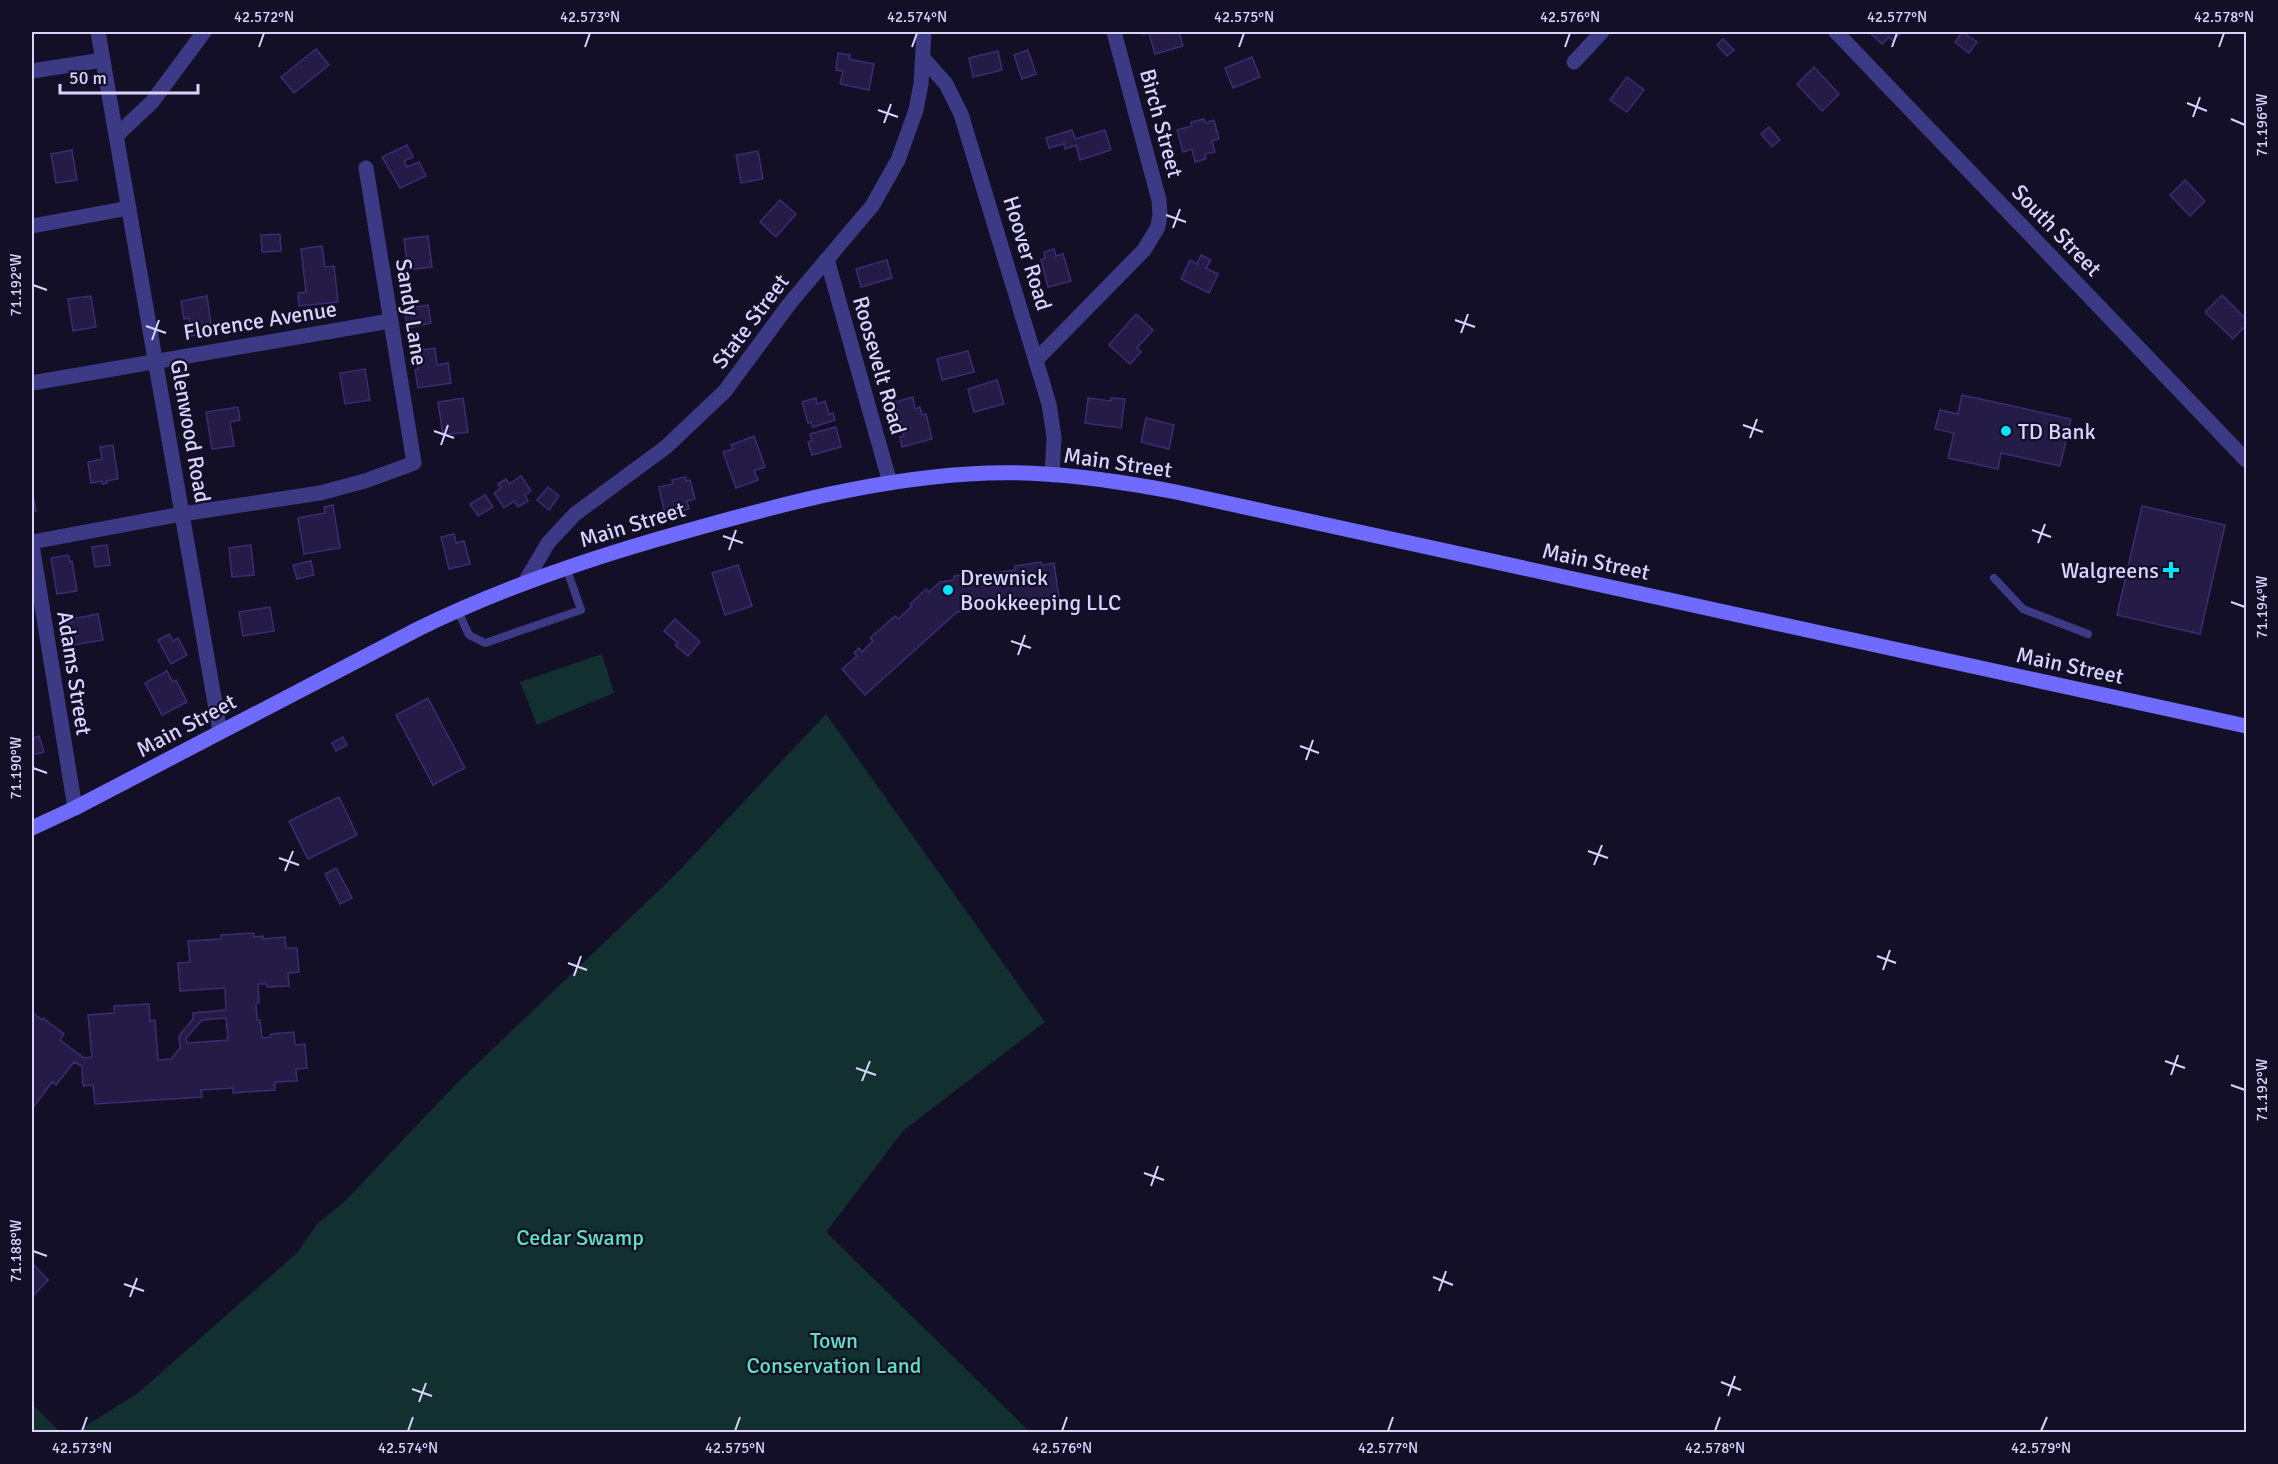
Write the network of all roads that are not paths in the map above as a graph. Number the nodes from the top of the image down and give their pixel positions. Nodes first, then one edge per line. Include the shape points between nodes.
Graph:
1 (98, 32) edge
2 (204, 32) edge
3 (924, 32) edge
4 (1114, 32) edge
5 (1602, 32) edge
6 (1836, 32) edge
7 (923, 58) junction
8 (103, 60) junction
9 (1574, 62) dead end
10 (32, 71) edge
11 (116, 136) junction
12 (366, 168) dead end
13 (129, 208) junction
14 (32, 226) edge
15 (827, 259) junction
16 (390, 321) junction
17 (1037, 359) junction
18 (155, 360) junction
19 (32, 383) edge
20 (2247, 460) edge
21 (1052, 475) junction
22 (890, 483) junction
23 (182, 514) junction
24 (32, 543) edge
25 (567, 567) junction
26 (1994, 578) dead end
27 (525, 582) junction
28 (457, 609) junction
29 (2088, 634) dead end
30 (2247, 726) edge
31 (220, 732) junction
32 (75, 808) junction
33 (32, 828) edge

1 - 8 street, Glenwood Road
2 - 11 street via 152,102
3 - 7 street, State Street
4 - 17 street, Birch Street via 1159,200 1158,227 1144,250
5 - 9 street
6 - 20 street, South Street
7 - 15 street, State Street via 916,110 898,160 872,206
7 - 17 street, Hoover Road via 946,84 961,114
8 - 10 street
8 - 11 street, Glenwood Road
11 - 13 street, Glenwood Road
12 - 16 street, Sandy Lane
13 - 14 street
13 - 18 street, Glenwood Road
15 - 22 street, Roosevelt Road
15 - 27 street, State Street via 709,409 666,447 575,514 548,543
16 - 18 street, Florence Avenue
16 - 23 street, Sandy Lane via 414,464 343,488
17 - 21 street, Hoover Road via 1053,421
18 - 19 street, Florence Avenue
18 - 23 street, Glenwood Road
21 - 22 main road, Main Street via 977,474
21 - 30 main road, Main Street via 1176,492
22 - 25 main road, Main Street via 783,504
23 - 24 street
23 - 31 street, Glenwood Road
24 - 32 street, Adams Street
25 - 27 main road, Main Street
25 - 28 lane via 581,610 485,643 469,635
26 - 29 lane via 2023,609
27 - 28 main road, Main Street
28 - 31 main road, Main Street
31 - 32 main road, Main Street
32 - 33 main road, Main Street

